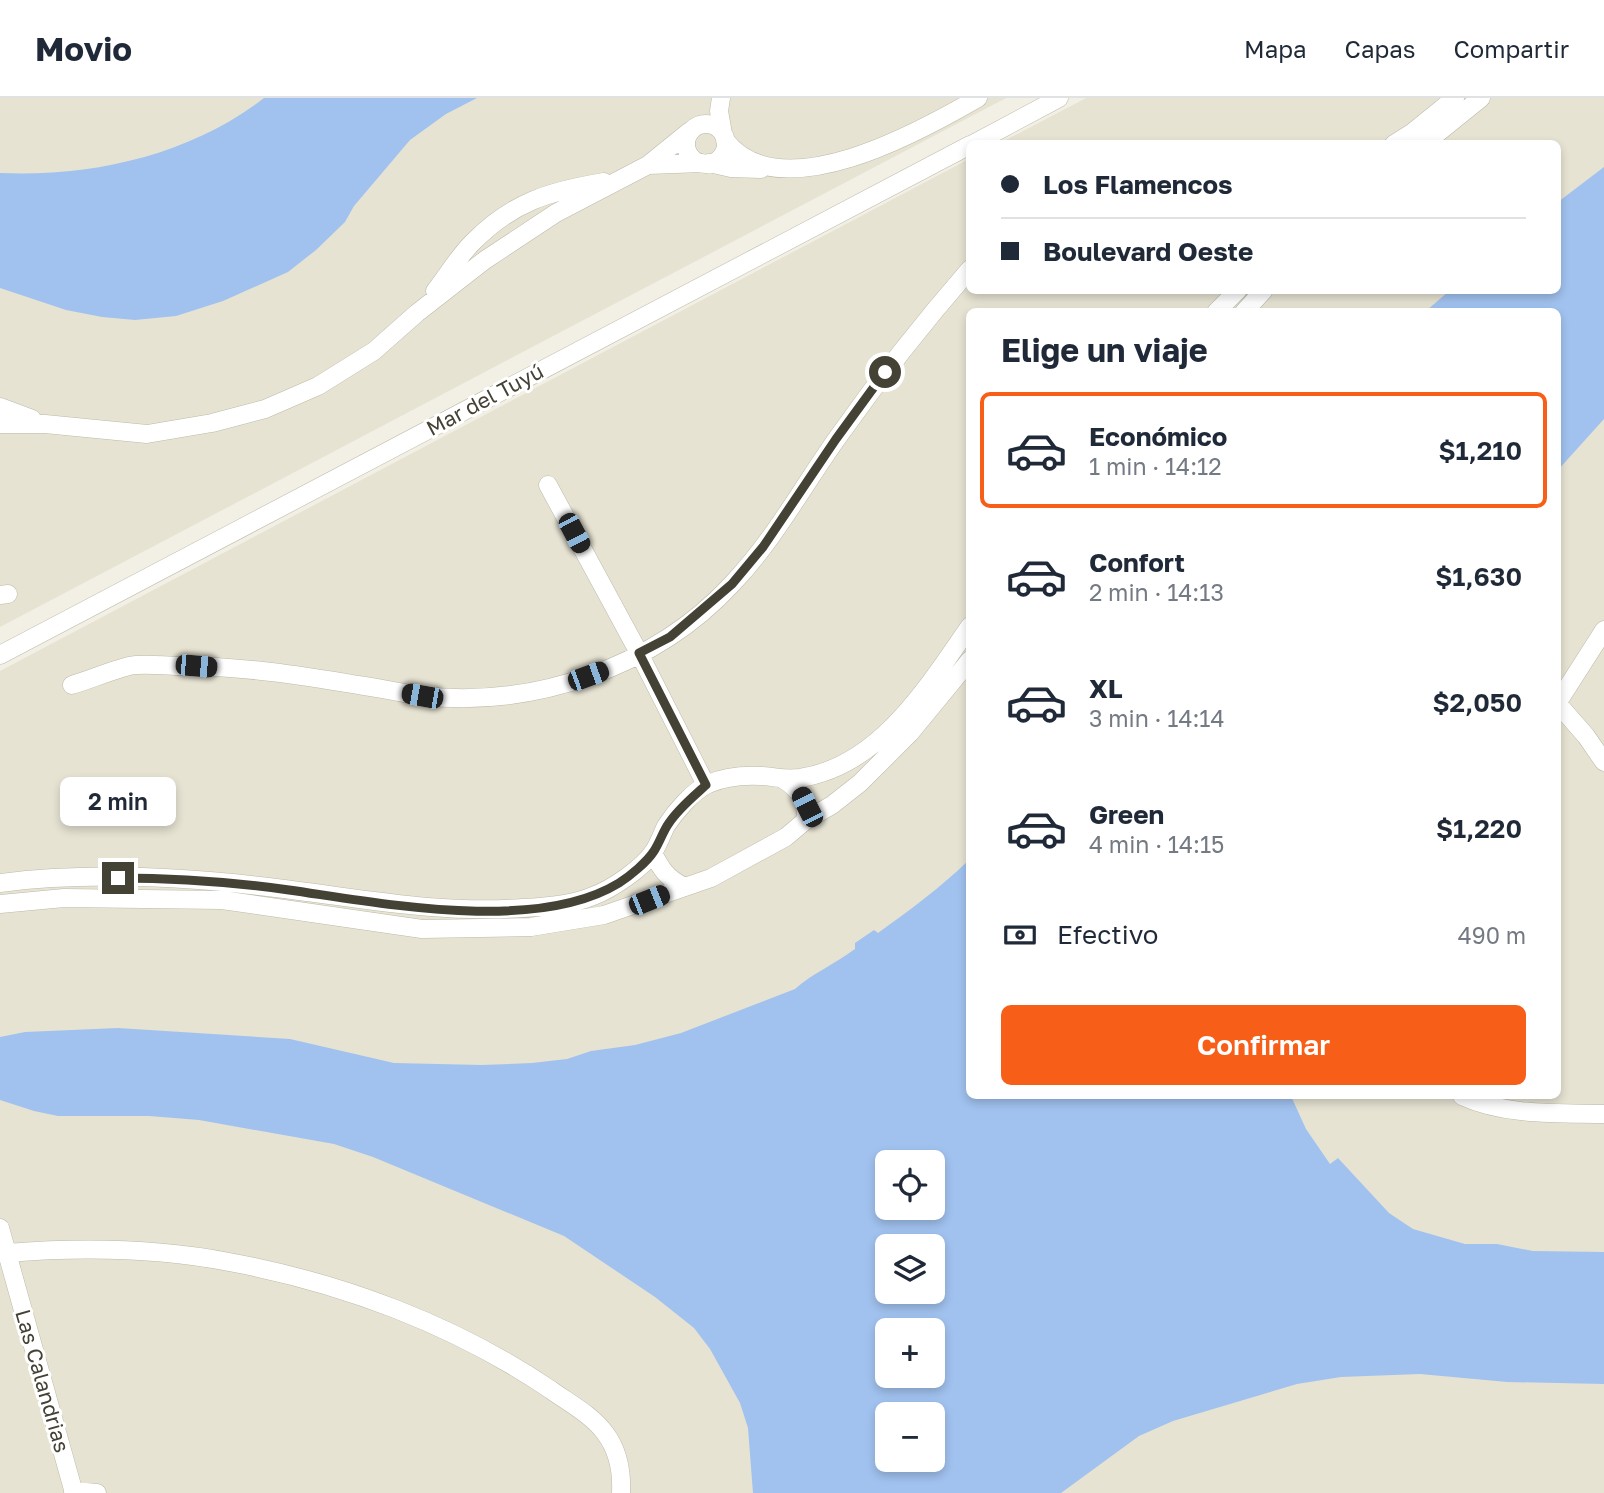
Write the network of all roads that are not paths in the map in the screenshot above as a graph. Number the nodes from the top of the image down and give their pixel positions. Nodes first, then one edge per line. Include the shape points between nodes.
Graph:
1 (719, 98) edge
2 (978, 98) edge
3 (1059, 98) edge
4 (1455, 98) edge
5 (1480, 98) edge
6 (693, 129) junction
7 (724, 137) junction
8 (979, 140) edge
9 (1400, 140) edge
10 (1428, 140) edge
11 (966, 147) edge
12 (706, 163) junction
13 (648, 165) junction
14 (774, 168) junction
15 (621, 179) junction
16 (545, 195) junction
17 (556, 213) junction
18 (470, 245) junction
19 (485, 260) junction
20 (966, 274) edge
21 (1234, 294) edge
22 (1260, 294) edge
23 (1220, 308) edge
24 (1248, 308) edge
25 (417, 313) junction
26 (0, 407) edge
27 (0, 424) edge
28 (45, 424) junction
29 (548, 485) dead end
30 (1604, 630) edge
31 (966, 631) edge
32 (639, 653) junction
33 (0, 655) edge
34 (966, 665) edge
35 (931, 678) junction
36 (72, 685) dead end
37 (946, 691) junction
38 (1561, 698) edge
39 (1561, 707) edge
40 (1604, 762) edge
41 (783, 780) junction
42 (706, 785) junction
43 (806, 820) junction
44 (653, 853) junction
45 (0, 883) edge
46 (683, 886) junction
47 (223, 891) junction
48 (0, 904) edge
49 (493, 920) junction
50 (1470, 1099) edge
51 (1604, 1114) edge
52 (0, 1228) edge
53 (7, 1253) junction
54 (74, 1492) edge
55 (97, 1493) edge
56 (621, 1493) edge

1 - 6 street
1 - 7 street
2 - 14 street via 878,150 823,166
3 - 8 street, Mar del Tuyú
4 - 9 street
5 - 10 street
6 - 7 street via 709,124
6 - 12 street via 685,144 687,150
6 - 13 street
7 - 12 street via 720,158
7 - 14 street via 743,157
11 - 33 street, Mar del Tuyú
12 - 13 street
12 - 14 street
13 - 15 street
15 - 16 street
15 - 17 street
16 - 17 street
16 - 18 street via 514,209
17 - 19 street
18 - 19 street
18 - 25 street
19 - 25 street
20 - 32 street via 885,372 732,584 670,637
21 - 23 street
22 - 24 street
25 - 28 street via 374,351 318,386 265,410 147,434
26 - 28 street
27 - 28 street
29 - 32 street
30 - 38 street
31 - 35 street
32 - 36 street via 567,684 492,697 422,696 293,674 196,666 131,666
32 - 42 street
34 - 37 street
35 - 37 street
35 - 41 street via 869,750 814,776
37 - 43 street via 860,783
39 - 40 street
41 - 42 street via 752,776
41 - 43 street via 797,789 807,807
42 - 44 street via 680,808
43 - 46 street via 786,838 749,858
44 - 46 street via 669,879
44 - 49 street via 621,882 593,897
45 - 47 street via 143,878
46 - 49 street via 604,915 531,926
47 - 48 street
47 - 49 street via 422,929
50 - 51 street via 1494,1108
52 - 53 street, Las Calandrias
53 - 54 street, Las Calandrias
53 - 56 street via 81,1248 227,1261 318,1283 416,1317 538,1381 593,1421 617,1455
54 - 55 street

